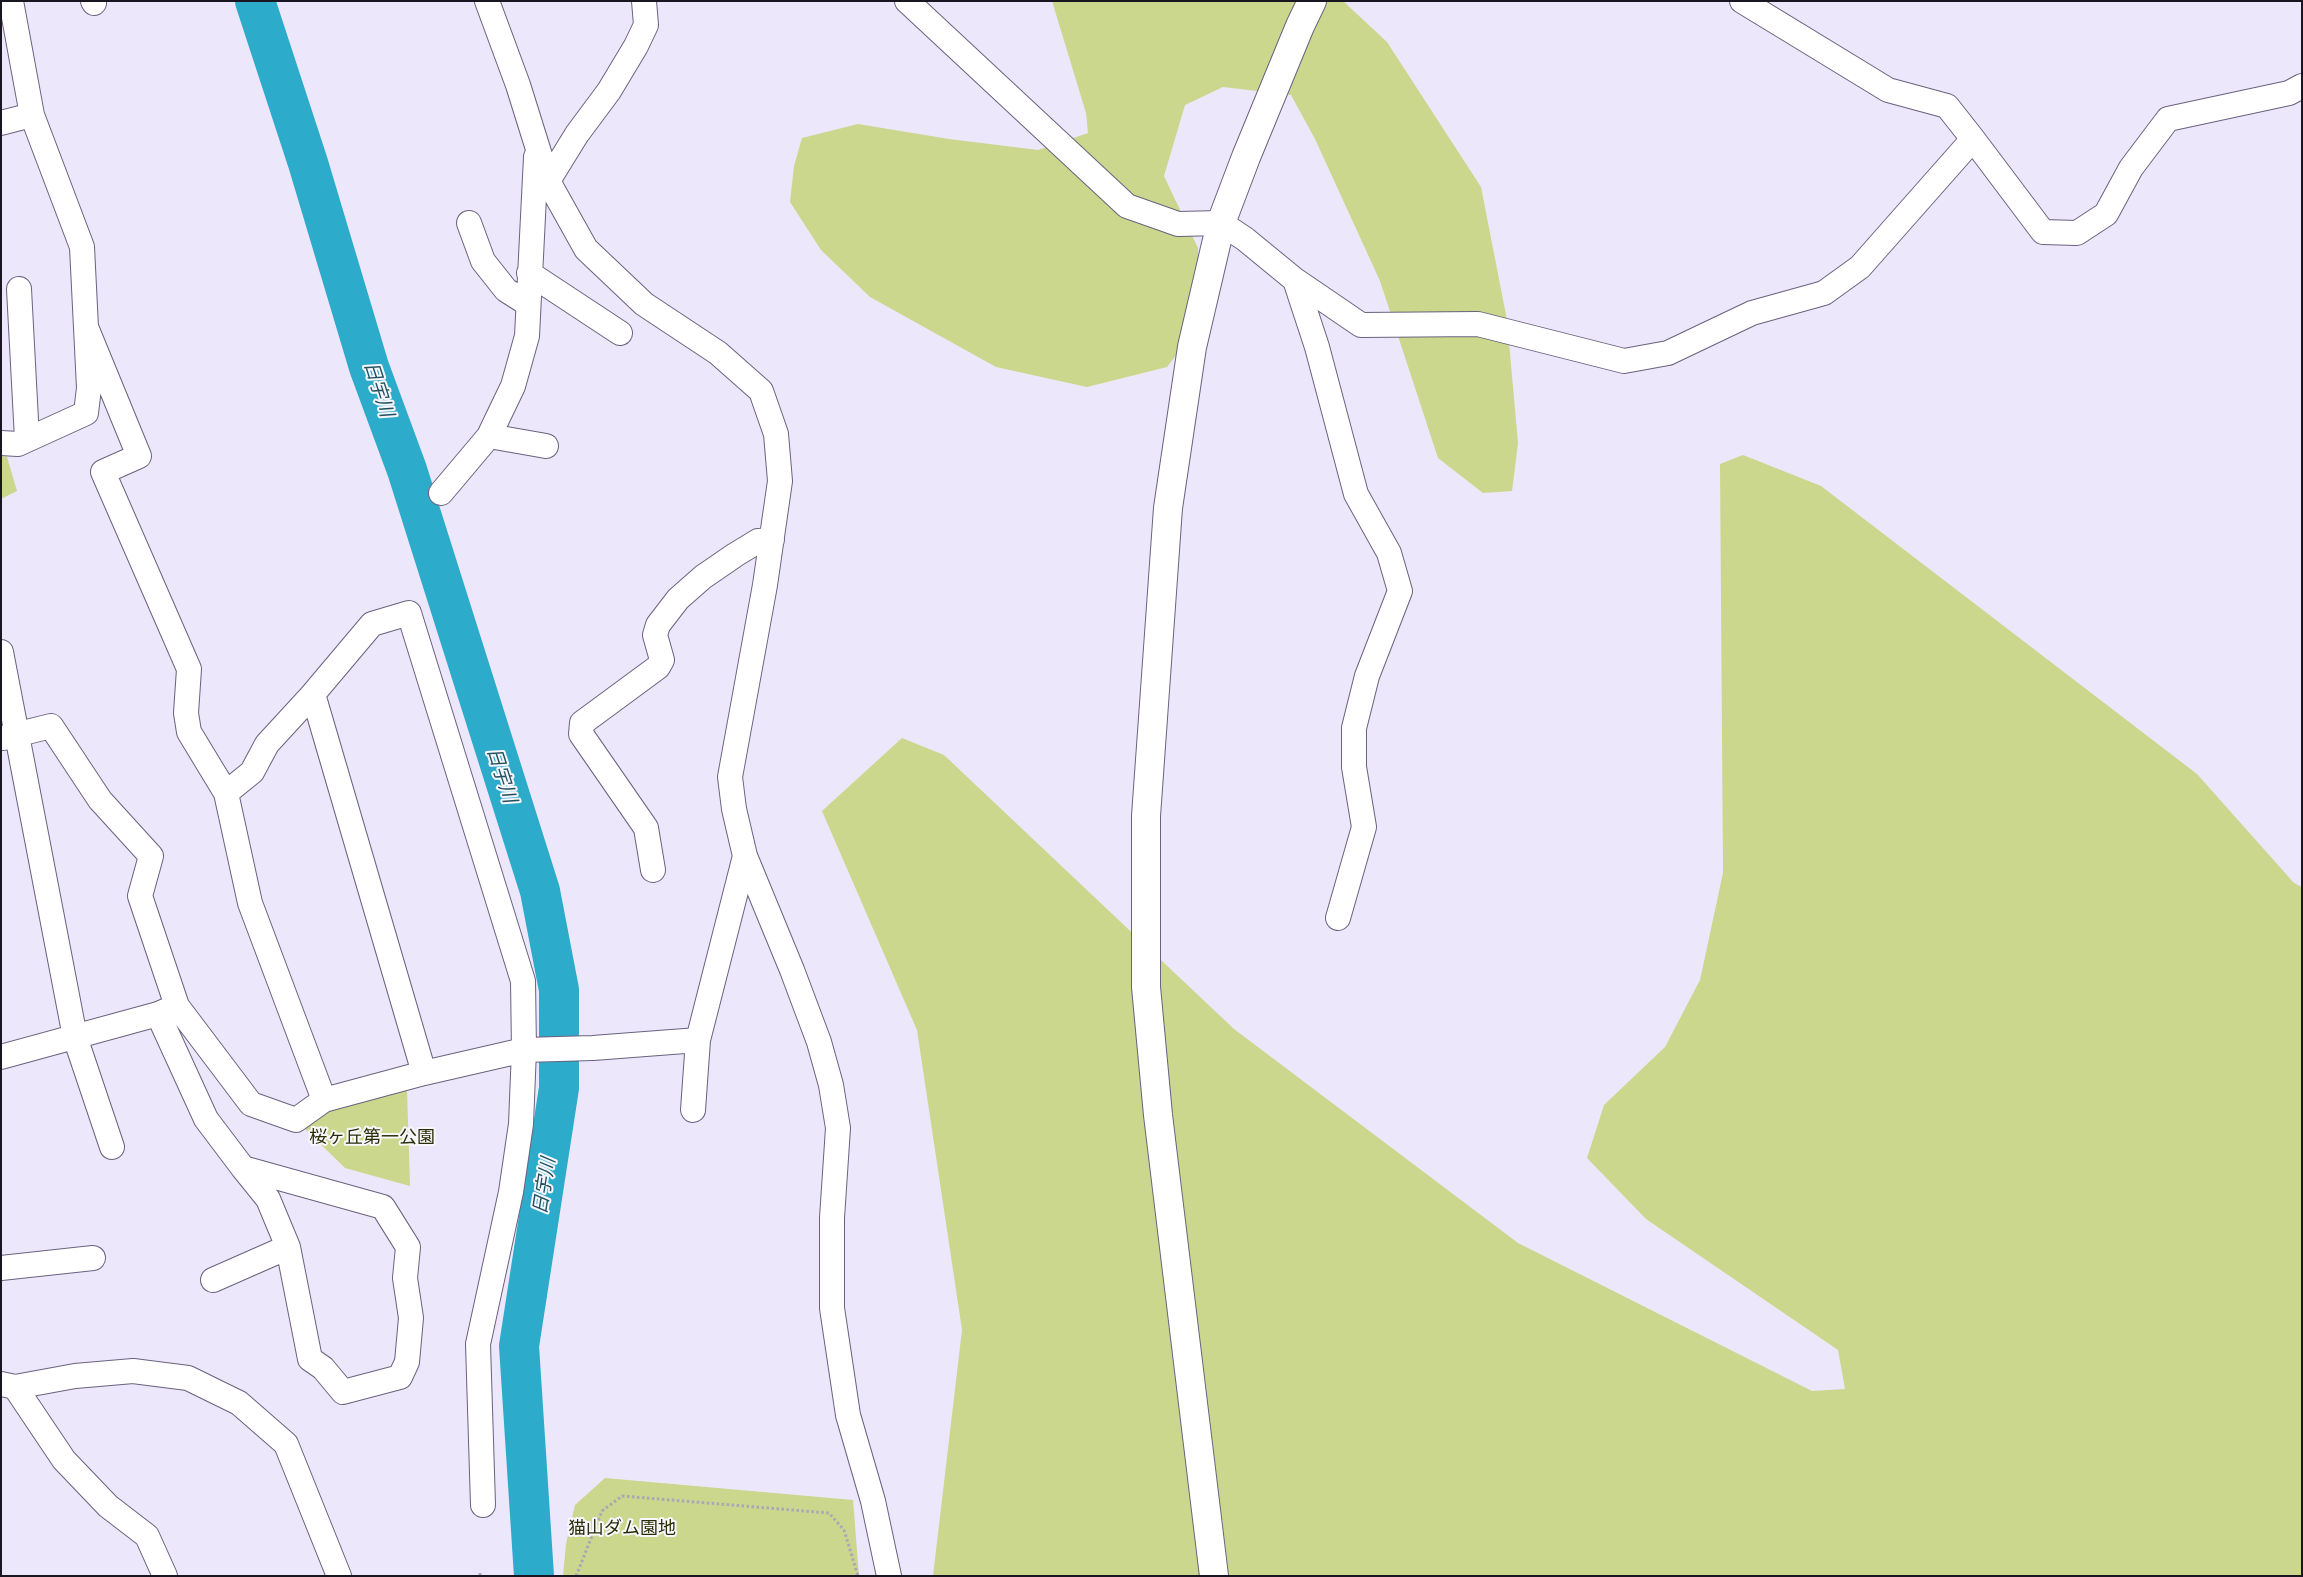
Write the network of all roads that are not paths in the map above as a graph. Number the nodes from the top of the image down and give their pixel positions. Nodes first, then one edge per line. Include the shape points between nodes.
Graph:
1 (11, 1) edge
2 (487, 1) edge
3 (644, 1) edge
4 (907, 1) edge
5 (1312, 1) edge
6 (1742, 1) edge
7 (2302, 86) edge
8 (32, 114) junction
9 (1, 123) edge
10 (1973, 138) junction
11 (537, 143) junction
12 (548, 181) junction
13 (469, 223) dead end
14 (1221, 223) junction
15 (530, 273) junction
16 (1295, 280) junction
17 (19, 289) dead end
18 (528, 304) junction
19 (86, 327) junction
20 (620, 333) dead end
21 (489, 436) junction
22 (28, 440) junction
23 (1, 443) edge
24 (546, 446) dead end
25 (441, 493) dead end
26 (772, 540) junction
27 (1, 652) edge
28 (313, 694) junction
29 (9, 737) edge
30 (226, 793) junction
31 (745, 856) junction
32 (654, 870) dead end
33 (1338, 918) dead end
34 (168, 1010) junction
35 (75, 1037) junction
36 (698, 1040) junction
37 (524, 1050) junction
38 (1, 1057) edge
39 (424, 1073) junction
40 (324, 1100) junction
41 (693, 1110) dead end
42 (112, 1147) dead end
43 (243, 1168) junction
44 (288, 1247) junction
45 (93, 1258) dead end
46 (1, 1268) edge
47 (213, 1280) dead end
48 (5, 1383) edge
49 (483, 1505) dead end
50 (165, 1576) edge
51 (339, 1576) edge
52 (889, 1576) edge
53 (1214, 1576) edge

1 - 8 street
2 - 11 street
3 - 12 street via 646,25 636,46
4 - 14 street via 1127,206 1178,224
5 - 14 street
6 - 10 street via 1888,90 1947,106
7 - 10 street via 2289,93 2168,119 2131,168 2106,214 2077,233 2044,232
8 - 9 street
8 - 19 street via 82,247
10 - 16 street via 1860,267 1824,293 1752,313 1668,353 1624,361 1478,324 1360,325
11 - 12 street
11 - 15 street
12 - 26 street via 586,249 644,304 718,353 761,391 776,434 780,481
13 - 18 street via 483,261 506,290
14 - 16 street
14 - 53 street via 1192,348 1168,508 1146,816 1147,997 1158,1115
15 - 18 street
15 - 20 street
16 - 33 street via 1356,494 1389,553 1400,591 1367,676 1354,728 1354,767 1364,827
17 - 22 street via 30,329
18 - 21 street via 526,336 514,386
19 - 22 street via 90,388 86,413
19 - 30 street via 139,456 103,472 189,669 186,713 189,732
21 - 24 street
21 - 25 street
22 - 23 street via 18,444
26 - 31 street via 730,778
26 - 32 street via 758,541 735,554 703,576 678,599 658,625 656,635 662,660 658,667 582,723 581,734 646,828
27 - 29 street
28 - 30 street via 267,744 252,772
28 - 37 street via 372,624 409,612 523,981
28 - 39 street
29 - 34 street via 51,726 100,800 151,856 140,896
29 - 35 street
30 - 40 street via 250,903
31 - 36 street
31 - 52 street via 792,970 832,1085 838,1128 832,1218 832,1308 848,1414 873,1501
34 - 35 street
34 - 40 street via 251,1104 296,1120
34 - 43 street via 206,1119
35 - 38 street
35 - 42 street
36 - 37 street
36 - 41 street
37 - 39 street
37 - 49 street via 521,1124 511,1192 478,1344
39 - 40 street
43 - 44 street via 268,1199
43 - 44 street via 383,1207 408,1247 405,1278 411,1318 407,1362 400,1376 343,1392 323,1368 310,1359
44 - 47 street
45 - 46 street
48 - 50 street via 64,1460 108,1506 147,1536
48 - 51 street via 133,1371 188,1378 239,1403 286,1444

